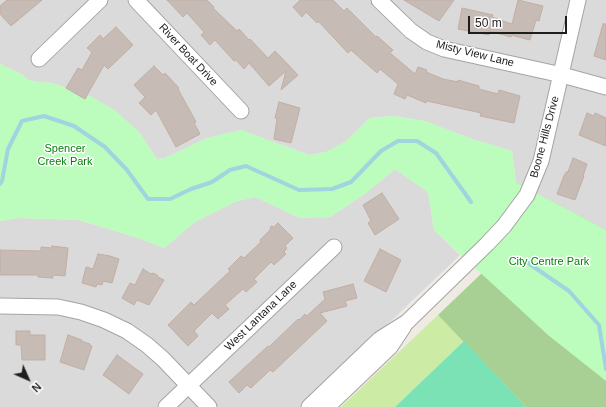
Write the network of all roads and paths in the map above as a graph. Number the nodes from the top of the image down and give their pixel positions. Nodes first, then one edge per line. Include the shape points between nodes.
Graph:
1 (100, 0) edge
2 (136, 0) edge
3 (379, 0) edge
4 (578, 0) edge
5 (38, 59) dead end
6 (562, 74) junction
7 (606, 87) edge
8 (241, 111) dead end
9 (334, 247) dead end
10 (0, 306) edge
11 (407, 322) junction
12 (189, 386) junction
13 (166, 407) edge
14 (209, 407) edge
15 (309, 407) edge
16 (327, 407) edge

1 - 5 street
2 - 8 street, River Boat Drive
3 - 6 street, Misty View Lane via 411,31 444,49
4 - 6 street, Boone Hills Drive
6 - 7 street, Misty View Lane
6 - 11 street, Boone Hills Drive via 541,161 528,195 504,226
9 - 12 street, West Lantana Lane
10 - 12 street via 58,307 104,320 127,331 147,345
11 - 15 street, Boone Hills Drive via 380,338
11 - 16 street, Boone Hills Drive via 390,347
12 - 13 street, West Lantana Lane
12 - 14 street

